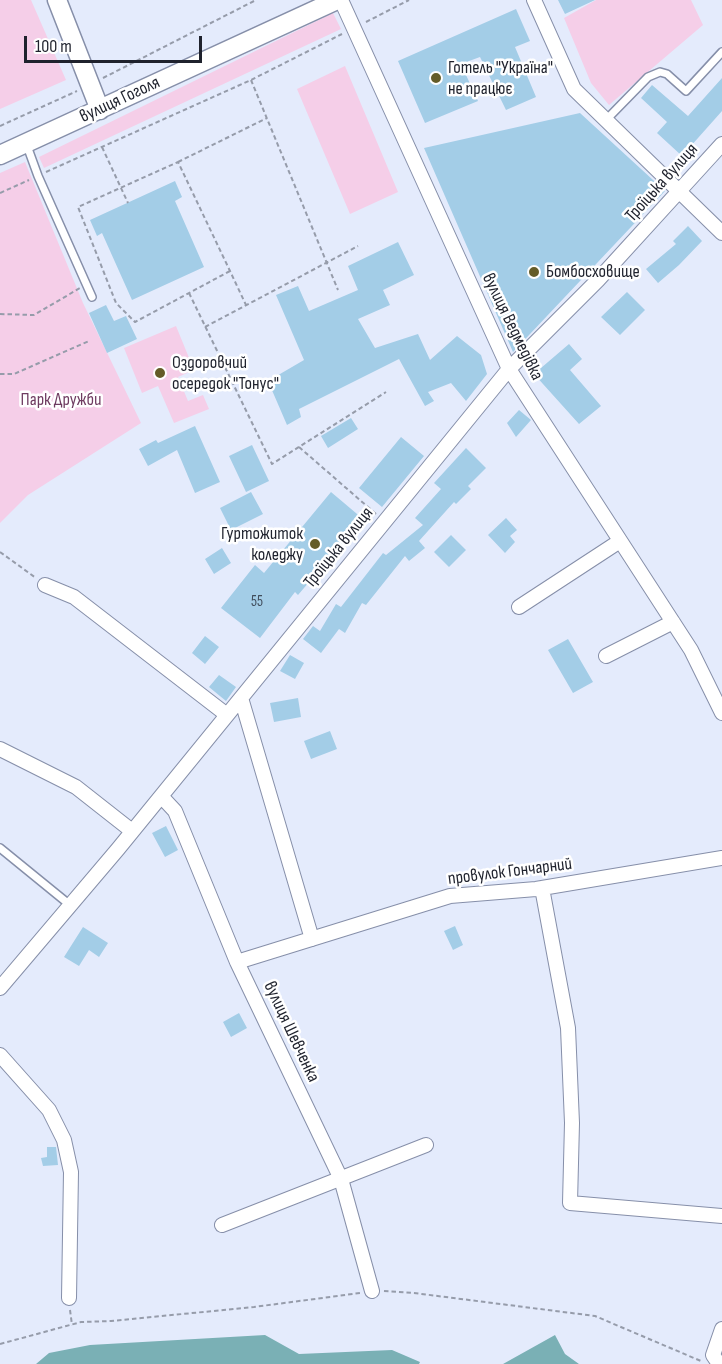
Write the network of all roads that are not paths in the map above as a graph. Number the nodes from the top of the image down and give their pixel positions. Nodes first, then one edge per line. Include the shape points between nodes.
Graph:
1 (57, 0) edge
2 (339, 0) edge
3 (534, 0) edge
4 (722, 52) edge
5 (100, 110) junction
6 (606, 120) junction
7 (26, 143) junction
8 (722, 144) edge
9 (0, 155) edge
10 (680, 191) junction
11 (722, 233) edge
12 (92, 297) dead end
13 (509, 369) junction
14 (620, 541) junction
15 (45, 585) road end
16 (519, 607) dead end
17 (673, 622) junction
18 (606, 656) dead end
19 (241, 698) junction
20 (722, 713) edge
21 (227, 715) junction
22 (0, 749) edge
23 (161, 796) junction
24 (132, 831) junction
25 (0, 848) edge
26 (722, 858) edge
27 (542, 888) junction
28 (70, 905) junction
29 (312, 939) junction
30 (237, 962) junction
31 (1, 986) edge
32 (0, 1055) edge
33 (426, 1145) dead end
34 (341, 1179) junction
35 (722, 1216) edge
36 (222, 1225) dead end
37 (372, 1291) road end
38 (69, 1298) dead end
39 (722, 1329) edge
40 (719, 1364) edge

1 - 5 street
2 - 5 street, вулиця Гоголя
2 - 13 street, вулиця Ведмедівка
3 - 6 street via 574,89
4 - 6 lane via 686,91 667,74 660,72 648,77
5 - 7 street, вулиця Гоголя
6 - 10 street
7 - 9 street, вулиця Гоголя
7 - 12 lane
8 - 10 street, Троїцька вулиця
10 - 11 street
10 - 13 street, Троїцька вулиця
13 - 14 street, вулиця Ведмедівка
13 - 19 street, Троїцька вулиця
14 - 16 street
14 - 17 street, вулиця Ведмедівка
15 - 21 street via 74,597
17 - 18 street
17 - 20 street, вулиця Ведмедівка
19 - 21 street, Троїцька вулиця
19 - 29 street
21 - 23 street, Троїцька вулиця
22 - 24 street via 76,787
23 - 24 street, Троїцька вулиця
23 - 30 street, вулиця Шевченка via 175,811
24 - 28 street, Троїцька вулиця
25 - 28 lane
26 - 27 street, провулок Гончарний
27 - 29 street, провулок Гончарний via 450,896
27 - 35 street via 568,1028 570,1203
28 - 31 street, Троїцька вулиця
29 - 30 street, провулок Гончарний
30 - 34 street, вулиця Шевченка
32 - 38 street via 49,1110 64,1140 71,1172
33 - 34 street
34 - 36 street
34 - 37 street, вулиця Шевченка
39 - 40 street via 713,1355

